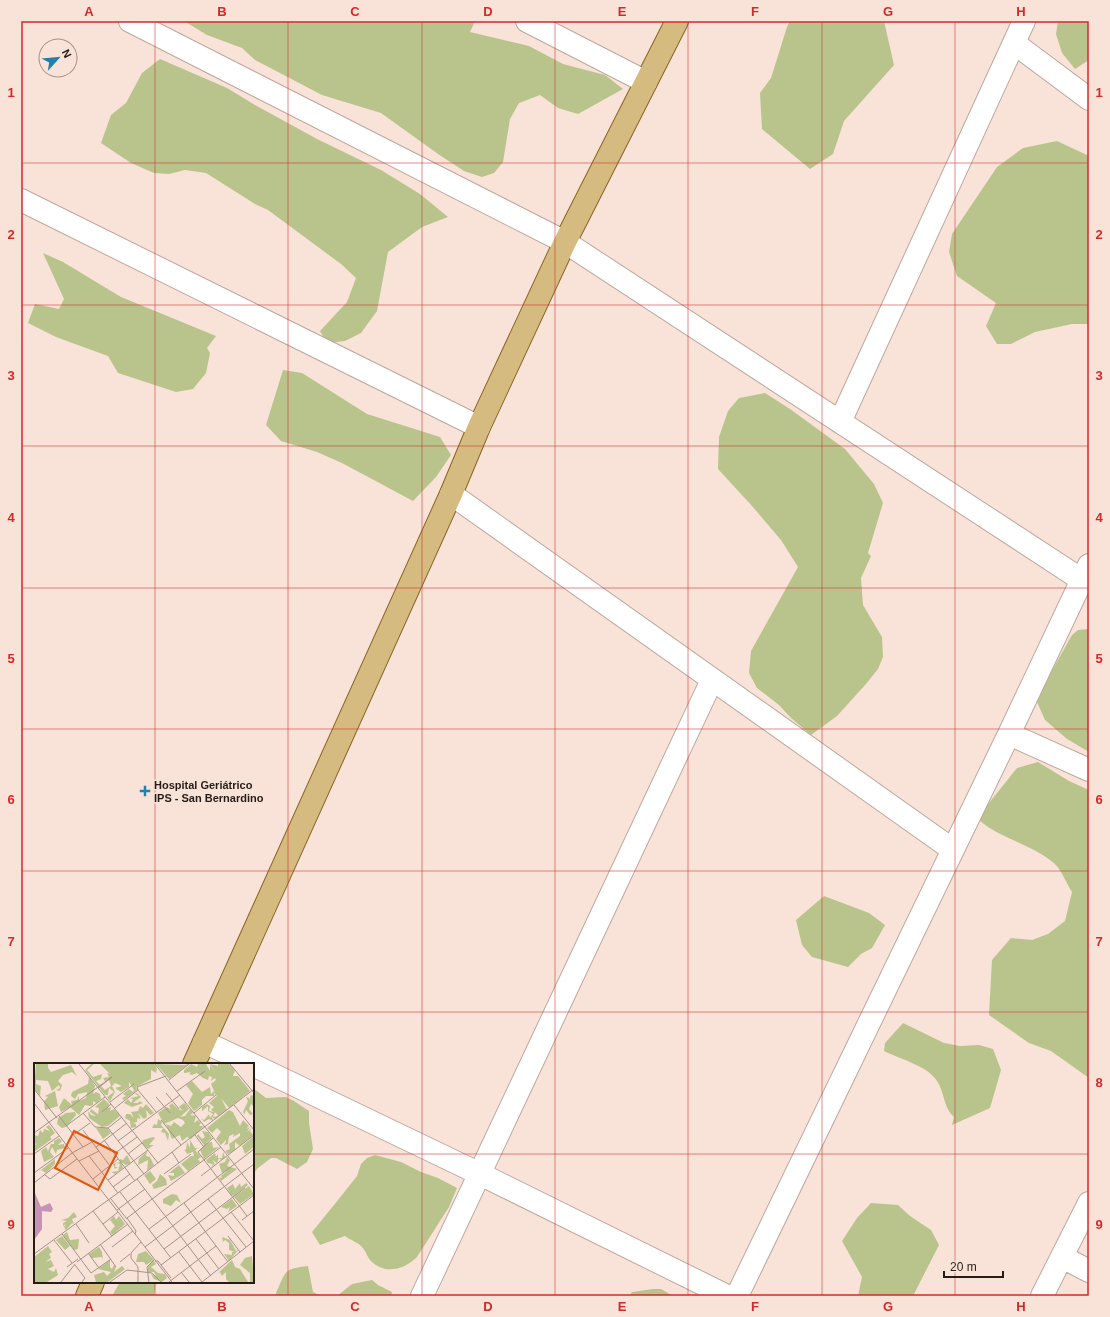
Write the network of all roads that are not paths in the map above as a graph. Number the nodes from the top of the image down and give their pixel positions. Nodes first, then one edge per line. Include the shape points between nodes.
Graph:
1 (130, 21) edge
2 (527, 21) edge
3 (677, 21) edge
4 (1024, 21) edge
5 (1014, 43) junction
6 (646, 82) junction
7 (1089, 99) edge
8 (21, 200) edge
9 (565, 242) junction
10 (840, 422) junction
11 (479, 427) junction
12 (451, 494) junction
13 (1085, 572) edge
14 (712, 680) junction
15 (1009, 734) junction
16 (1089, 770) edge
17 (953, 850) junction
18 (204, 1042) junction
19 (194, 1063) edge
20 (250, 1063) edge
21 (254, 1065) edge
22 (480, 1174) junction
23 (1089, 1202) edge
24 (1062, 1257) junction
25 (1089, 1271) edge
26 (93, 1283) edge
27 (87, 1296) edge
28 (422, 1296) edge
29 (727, 1296) edge
30 (737, 1296) edge
31 (1042, 1296) edge

1 - 9 street
2 - 6 street
3 - 6 main road
4 - 5 street
5 - 7 street
5 - 10 street
6 - 9 main road
8 - 11 street
9 - 10 street
9 - 11 main road
10 - 13 street
11 - 12 main road
12 - 14 street
12 - 18 main road
13 - 15 street
14 - 17 street
14 - 22 street
15 - 16 street
15 - 17 street
17 - 30 street
18 - 19 main road
18 - 20 street
21 - 22 street
22 - 28 street
22 - 29 street
23 - 24 street
24 - 25 street
24 - 31 street
26 - 27 main road

